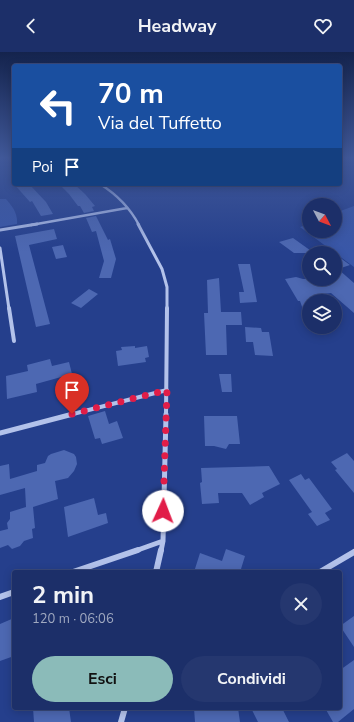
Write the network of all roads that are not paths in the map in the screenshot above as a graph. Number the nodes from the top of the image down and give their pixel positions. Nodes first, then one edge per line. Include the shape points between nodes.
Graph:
1 (108, 189) edge
2 (127, 208) junction
3 (0, 230) edge
4 (0, 248) edge
5 (14, 341) dead end
6 (167, 390) junction
7 (0, 433) edge
8 (162, 541) junction
9 (354, 552) edge
10 (79, 570) edge
11 (156, 570) edge
12 (323, 570) edge
13 (12, 593) edge
14 (0, 597) edge
15 (124, 710) edge
16 (121, 722) edge

1 - 2 street
2 - 3 street
2 - 6 street via 149,243 162,269 167,287
4 - 5 street
6 - 7 street
6 - 8 street
8 - 10 street
8 - 11 street
9 - 12 street
13 - 14 street
15 - 16 street

